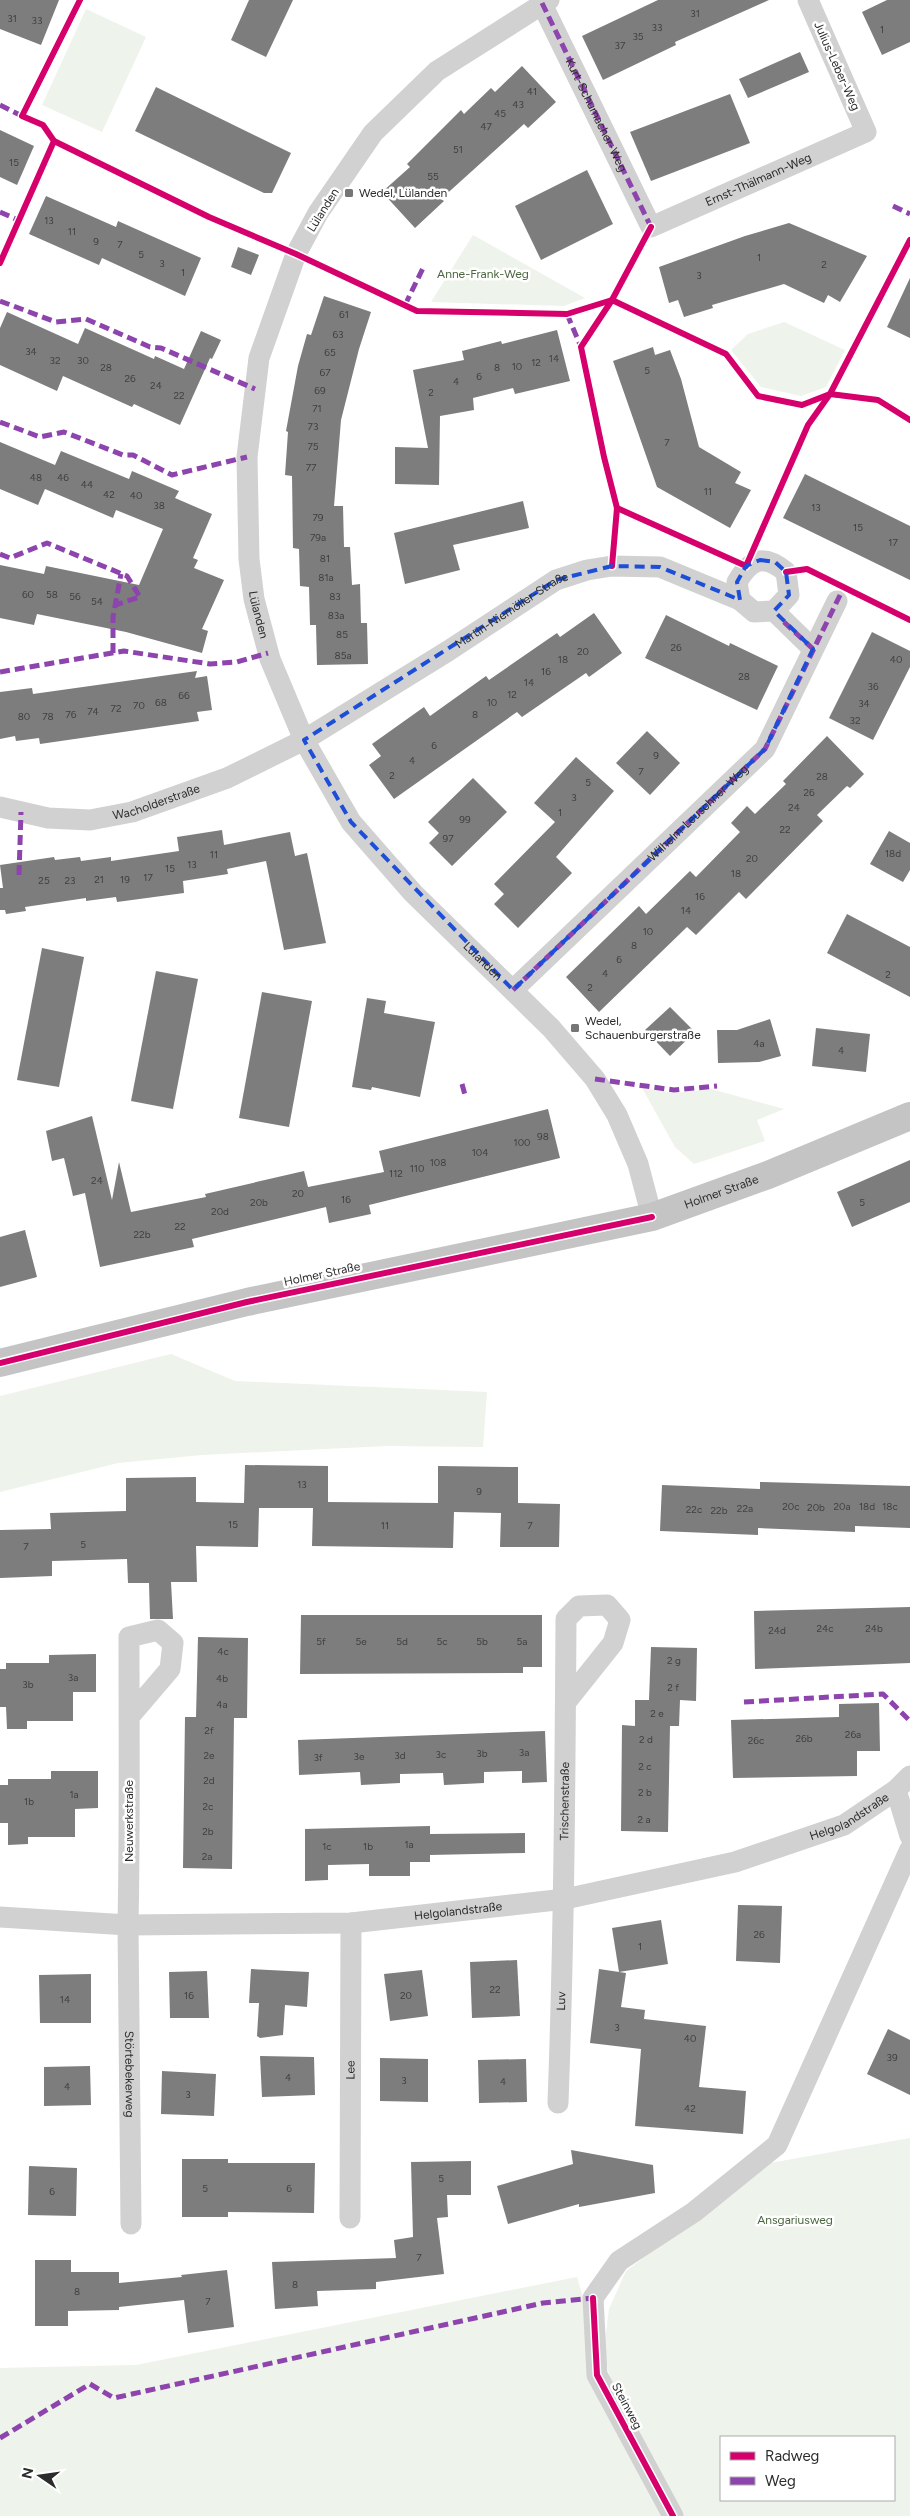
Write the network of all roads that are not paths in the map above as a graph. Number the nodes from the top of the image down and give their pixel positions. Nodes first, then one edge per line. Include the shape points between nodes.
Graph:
1 (808, 0) edge
2 (544, 1) edge
3 (866, 132) joint
4 (650, 227) joint
5 (740, 600) junction
6 (837, 601) dead end
7 (774, 611) junction
8 (813, 649) junction
9 (304, 740) junction
10 (0, 807) edge
11 (513, 990) junction
12 (910, 1116) edge
13 (652, 1217) junction
14 (0, 1364) edge
15 (566, 1702) dead end
16 (129, 1717) dead end
17 (903, 1783) edge
18 (910, 1836) edge
19 (910, 1849) edge
20 (565, 1899) junction
21 (0, 1917) edge
22 (351, 1923) junction
23 (128, 1926) junction
24 (558, 2103) dead end
25 (350, 2218) dead end
26 (131, 2224) dead end
27 (673, 2516) edge

1 - 3 street, Julius-Leber-Weg
2 - 4 street, Kurt-Schumacher-Weg
2 - 9 street, Lülanden via 437,71 372,133 318,213 296,254 259,358 247,457 249,559 254,599 270,659
3 - 4 street, Ernst-Thälmann-Weg
5 - 7 street, Martin-Niemöller-Straße via 754,612
5 - 7 street via 737,582 746,566 760,560 775,562 786,572 789,595
5 - 9 street, Martin-Niemöller-Straße via 660,567 612,566 586,570 556,580
6 - 8 street, Wilhelm-Leuschner-Weg
7 - 8 street
8 - 11 street, Wilhelm-Leuschner-Weg via 765,749
9 - 10 street, Wacholderstraße via 227,778 132,812 90,820 48,818
9 - 11 street, Lülanden via 351,822 413,893
11 - 13 street, Lülanden via 595,1078 617,1115 638,1164
12 - 13 main road, Holmer Straße via 768,1175
13 - 14 main road, Holmer Straße via 247,1302
15 - 20 street, Trischenstraße
16 - 23 street, Neuwerkstraße
17 - 18 street
17 - 20 street, Helgolandstraße via 844,1825 735,1862
19 - 27 street, Steinweg via 777,2144 694,2212 619,2261 593,2298 597,2375
20 - 22 street, Helgolandstraße
20 - 24 street, Luv
21 - 23 street, Helgolandstraße
22 - 23 street, Helgolandstraße
22 - 25 street, Lee
23 - 26 street, Störtebekerweg

